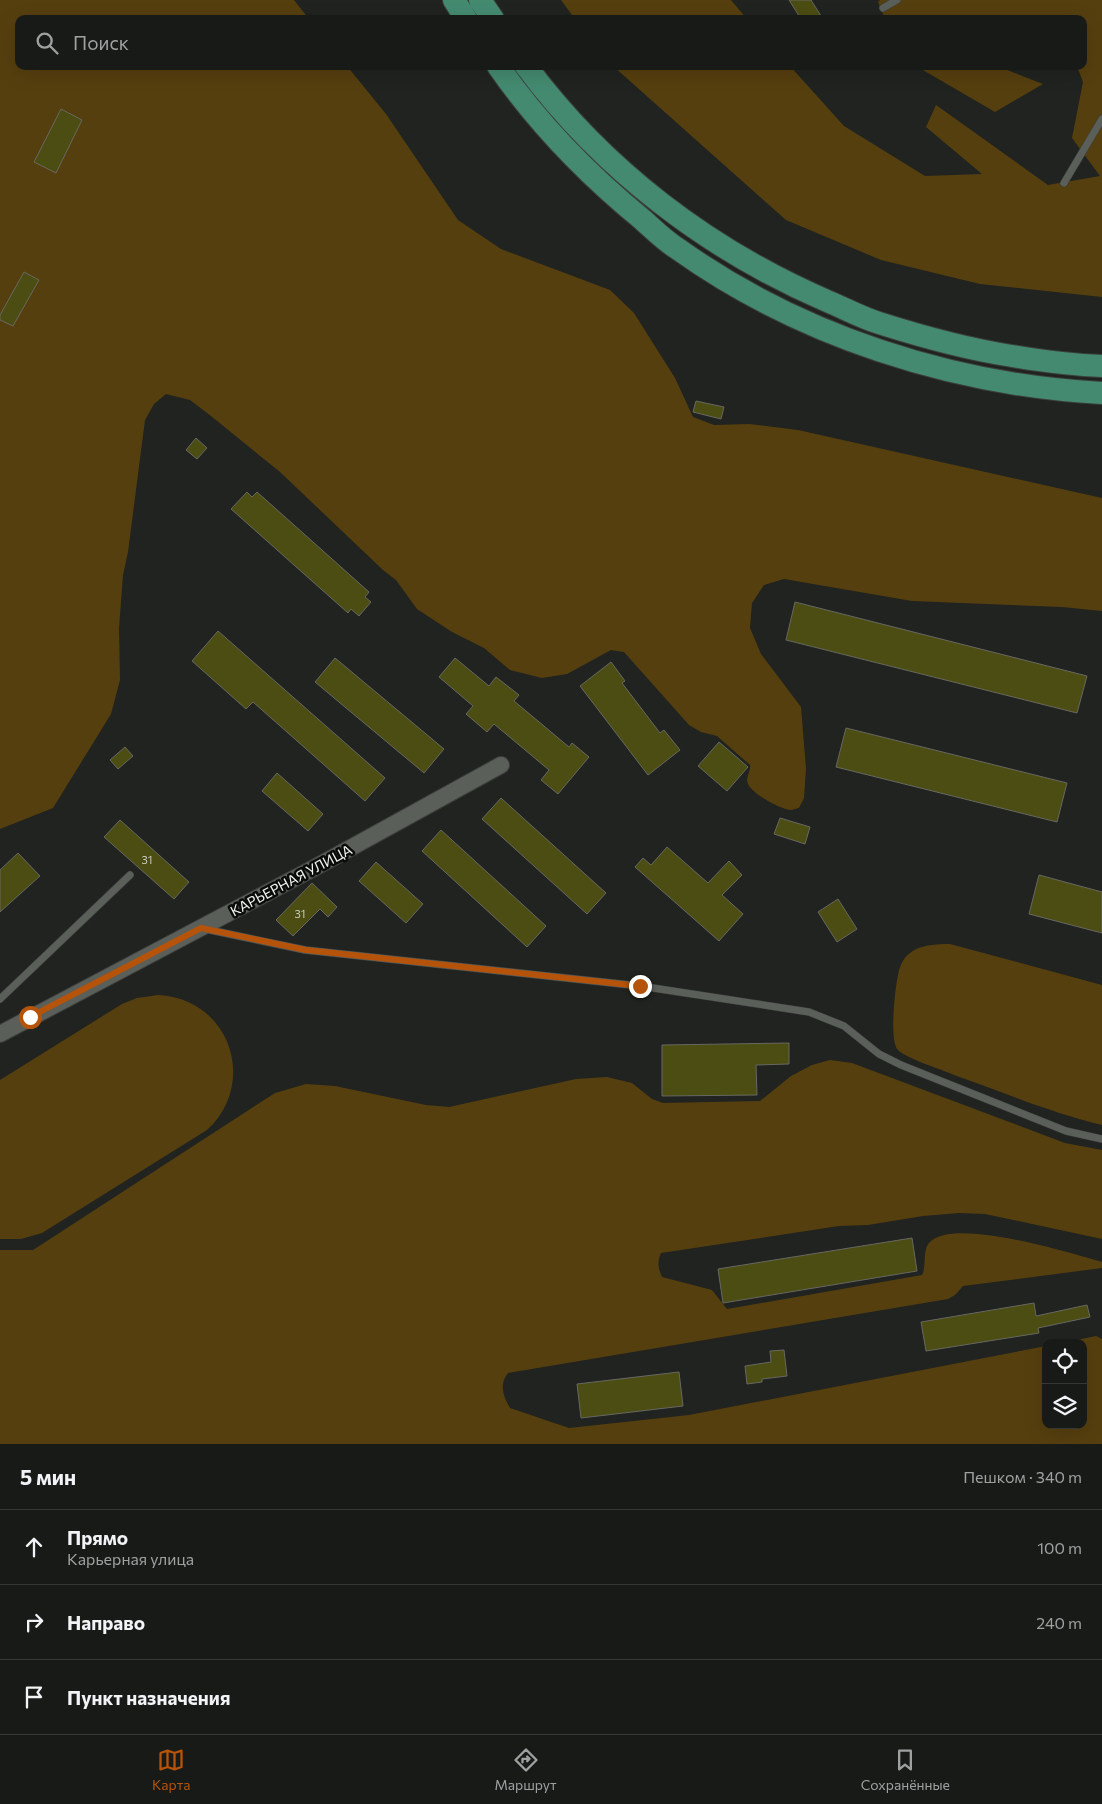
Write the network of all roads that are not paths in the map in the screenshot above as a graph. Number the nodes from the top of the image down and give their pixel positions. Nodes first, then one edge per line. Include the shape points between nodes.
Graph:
1 (454, 0) edge
2 (480, 0) edge
3 (897, 0) edge
4 (883, 8) dead end
5 (463, 15) edge
6 (490, 15) edge
7 (501, 70) edge
8 (529, 70) edge
9 (1102, 119) edge
10 (1064, 183) dead end
11 (1102, 366) edge
12 (1102, 393) edge
13 (501, 765) dead end
14 (130, 876) dead end
15 (201, 928) junction
16 (0, 999) edge
17 (0, 1034) edge
18 (1102, 1139) edge

1 - 5 highway
2 - 6 highway
3 - 4 lane
7 - 12 highway via 564,149 619,201 677,249 751,295 892,356 947,371 1018,384
8 - 11 highway via 550,98 601,152 654,199 722,247 788,284 878,323 970,349 1080,366
9 - 10 lane
13 - 15 street, КАРЬЕРНАЯ УЛИЦА
14 - 16 lane
15 - 17 street, КАРЬЕРНАЯ УЛИЦА
15 - 18 lane via 306,950 640,986 809,1012 844,1026 879,1054 901,1065 1066,1131

